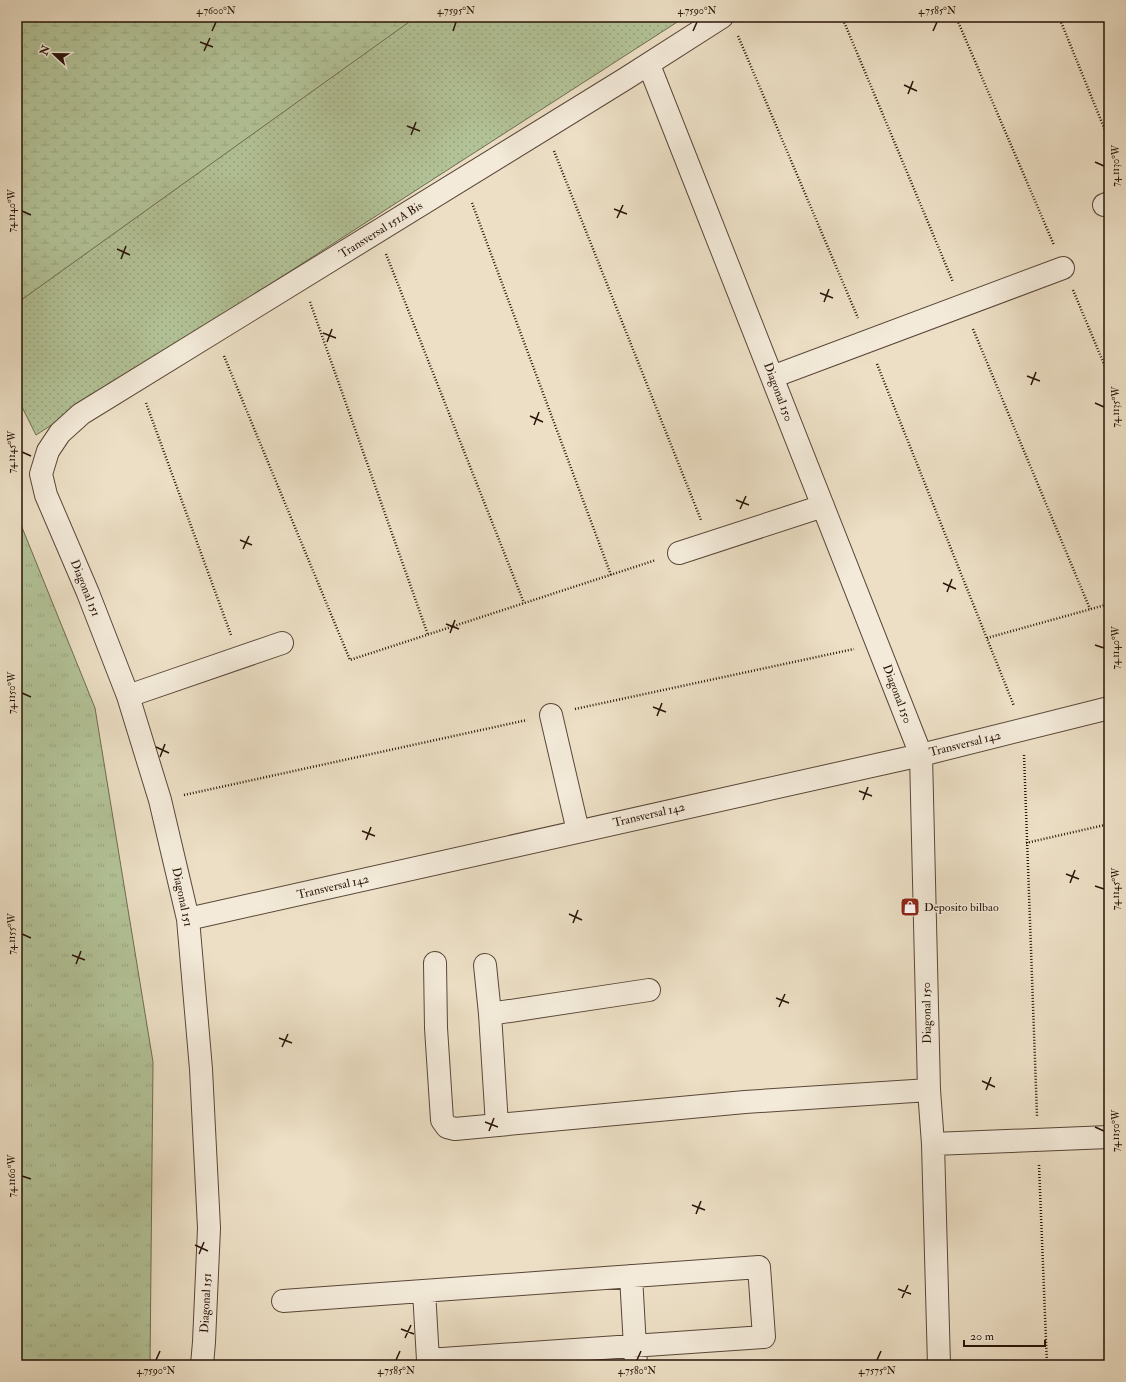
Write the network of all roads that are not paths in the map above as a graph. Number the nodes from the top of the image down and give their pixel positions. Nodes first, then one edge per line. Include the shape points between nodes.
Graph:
1 (729, 24) edge
2 (649, 65) junction
3 (1063, 268) road end
4 (772, 377) junction
5 (48, 451) joint
6 (823, 506) junction
7 (679, 553) road end
8 (282, 643) dead end
9 (128, 696) junction
10 (1109, 708) edge
11 (551, 715) road end
12 (921, 755) junction
13 (578, 831) junction
14 (188, 919) junction
15 (435, 963) dead end
16 (485, 965) dead end
17 (649, 990) dead end
18 (490, 1014) junction
19 (929, 1090) junction
20 (497, 1125) junction
21 (1109, 1137) edge
22 (933, 1144) junction
23 (631, 1276) junction
24 (424, 1290) junction
25 (283, 1301) dead end
26 (635, 1356) edge
27 (202, 1365) edge
28 (939, 1365) edge

1 - 2 street, Transversal 151A Bis
2 - 4 street, Diagonal 150
2 - 5 street, Transversal 151A Bis via 81,414 60,433
3 - 4 street
4 - 6 street, Diagonal 150
5 - 9 street, Diagonal 151 via 41,474 46,495
6 - 7 street
6 - 12 street, Diagonal 150
8 - 9 street
9 - 14 street, Diagonal 151 via 160,800
10 - 12 street, Transversal 142
11 - 13 street
12 - 13 street, Transversal 142
12 - 19 street, Diagonal 150
13 - 14 street, Transversal 142
14 - 27 street, Diagonal 151 via 209,1228
15 - 20 street via 442,1120 447,1127 455,1129
16 - 18 street
17 - 18 street
18 - 20 street
19 - 20 street via 745,1102
19 - 22 street, Diagonal 150
21 - 22 street
22 - 28 street, Diagonal 150
23 - 24 street
23 - 26 street
23 - 26 street via 759,1266 764,1337
24 - 25 street
24 - 26 street via 428,1360

